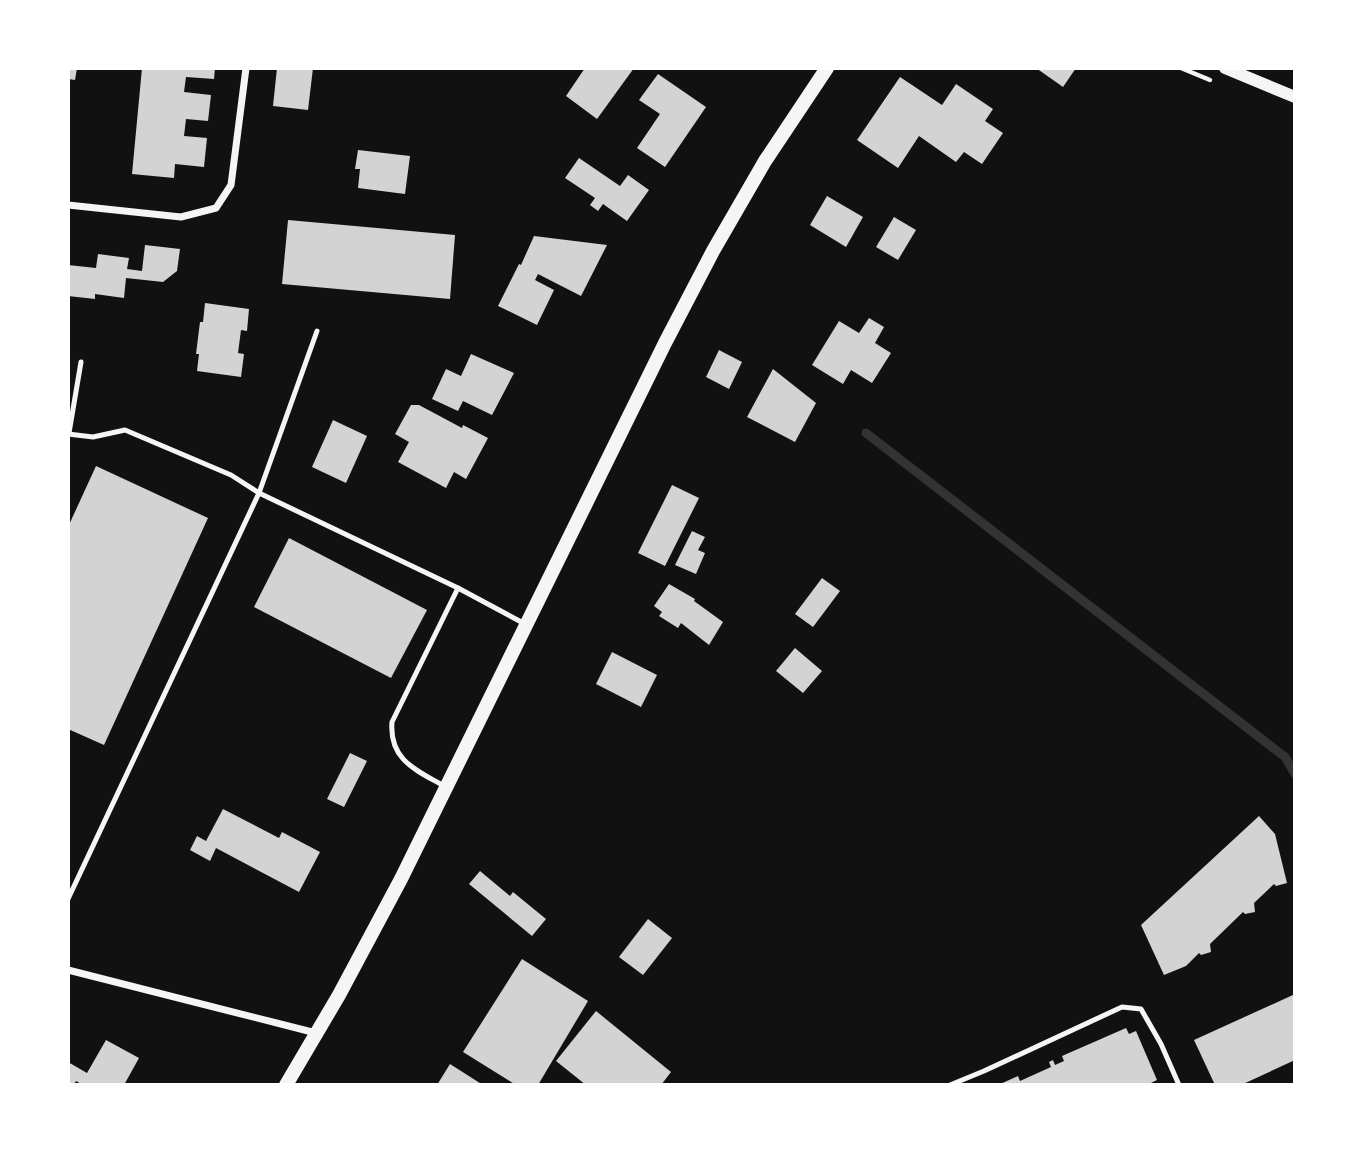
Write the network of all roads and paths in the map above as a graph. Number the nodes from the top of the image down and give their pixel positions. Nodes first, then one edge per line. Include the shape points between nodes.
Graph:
1 (246, 68) edge
2 (827, 68) edge
3 (1225, 68) edge
4 (1295, 97) edge
5 (68, 205) edge
6 (317, 331) dead end
7 (81, 362) dead end
8 (69, 434) edge
9 (260, 493) junction
10 (458, 588) junction
11 (528, 625) junction
12 (447, 788) junction
13 (68, 899) edge
14 (68, 971) edge
15 (317, 1033) junction
16 (286, 1085) edge
17 (950, 1085) edge
18 (1179, 1085) edge

1 - 5 street via 231,185 216,208 181,217
2 - 11 main road via 713,251
3 - 4 street
6 - 9 lane
7 - 8 lane
8 - 9 lane via 93,437 125,430 232,475
9 - 10 lane
9 - 13 lane
10 - 11 lane
10 - 12 lane via 393,722 391,735 400,757
11 - 12 main road
12 - 15 main road
14 - 15 street
15 - 16 main road
17 - 18 lane via 1122,1007 1141,1009

